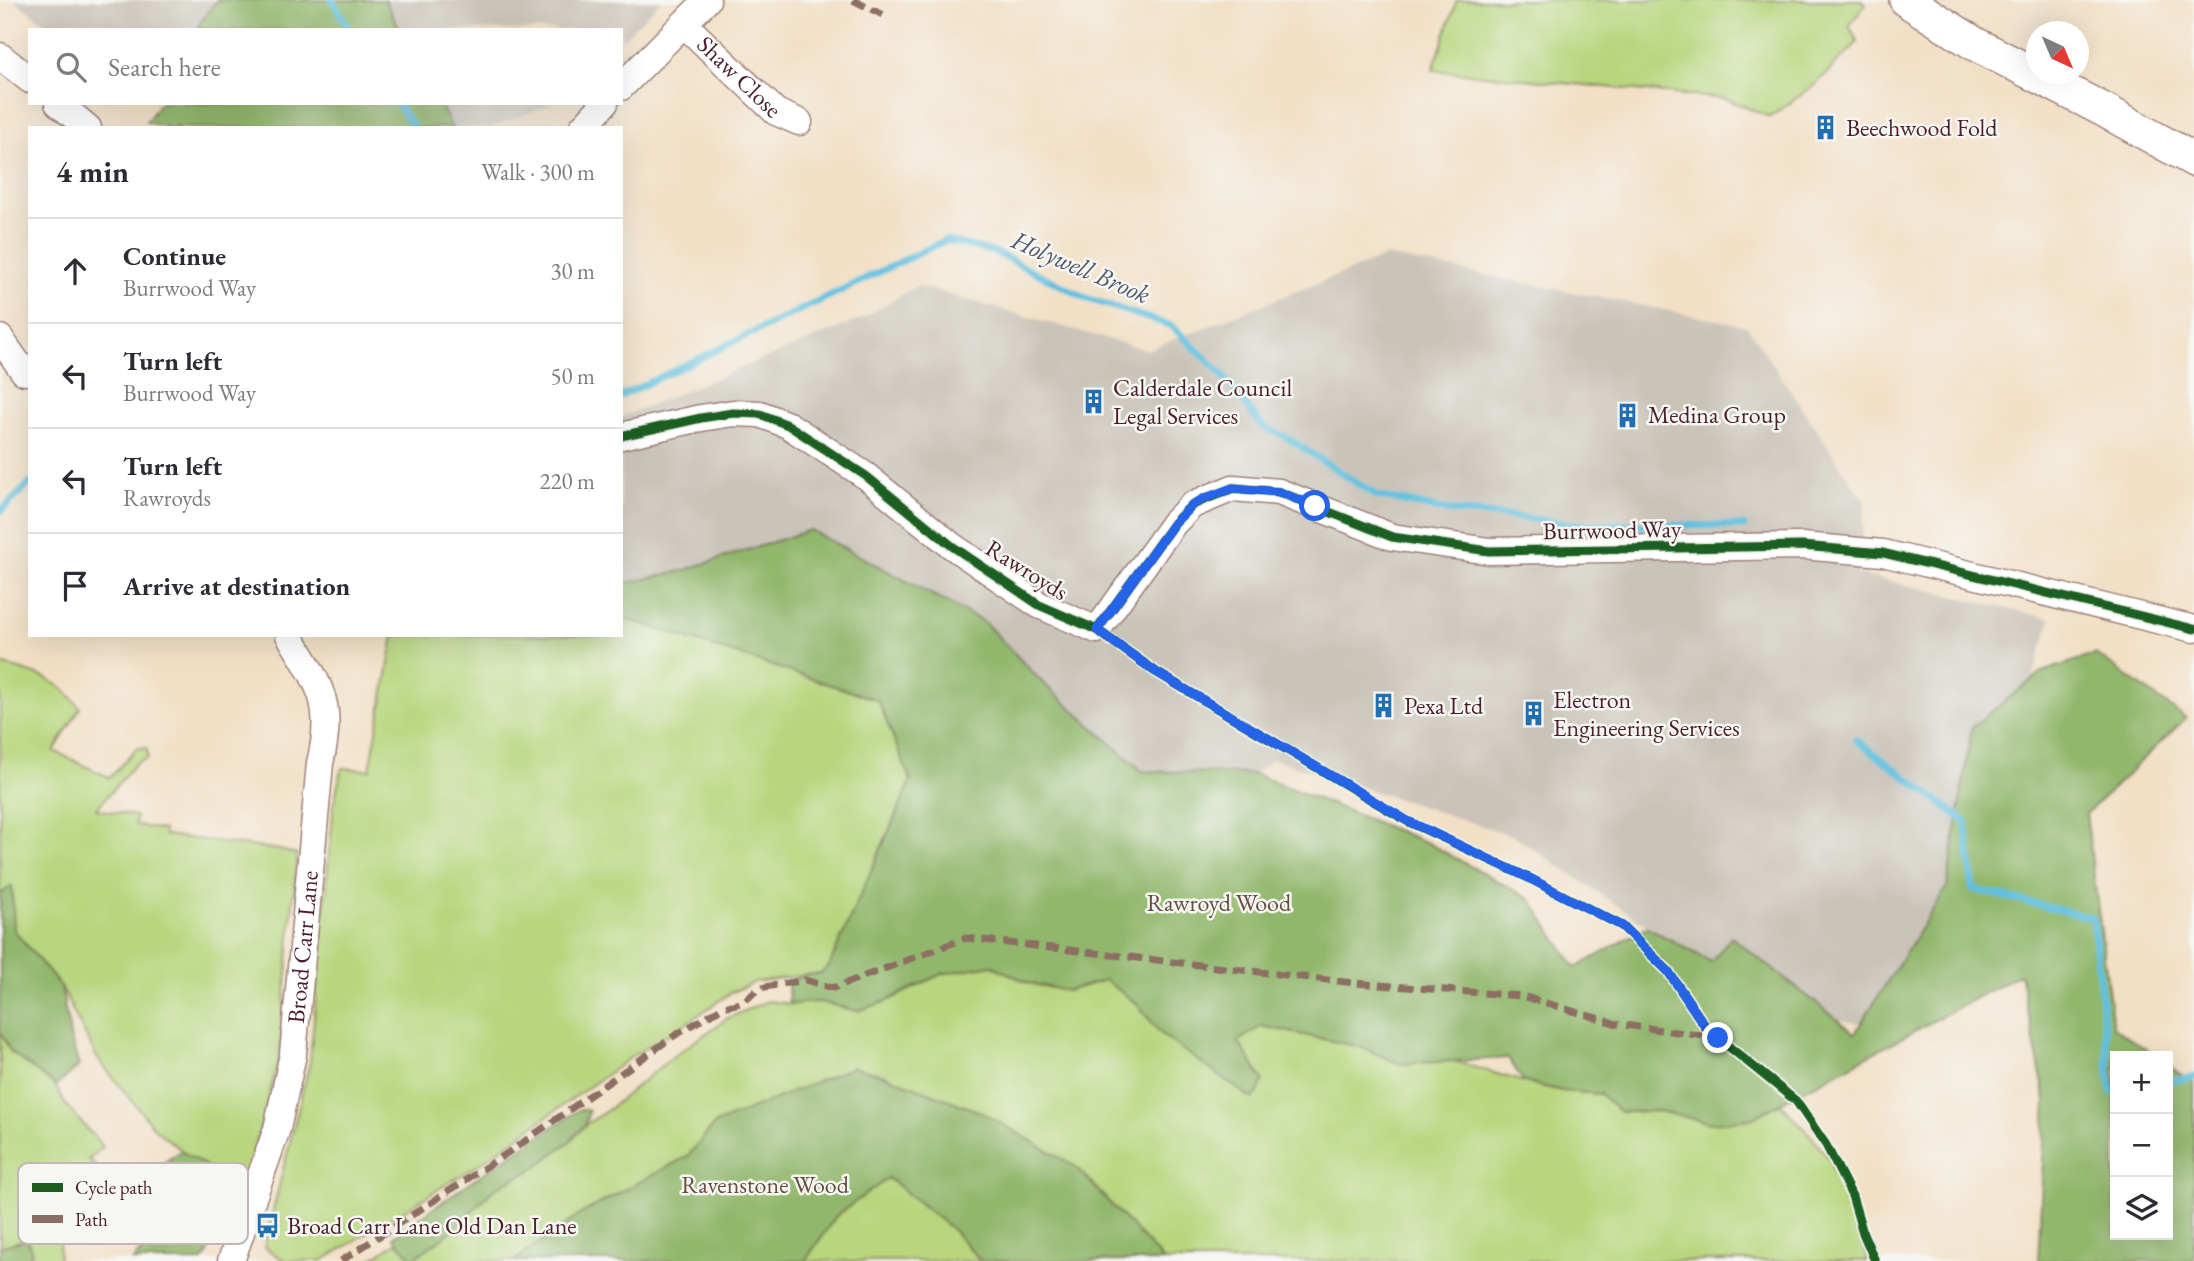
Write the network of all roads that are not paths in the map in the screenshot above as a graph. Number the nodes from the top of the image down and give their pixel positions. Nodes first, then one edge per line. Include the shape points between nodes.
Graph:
1 (707, 0) edge
2 (1906, 0) edge
3 (685, 25) junction
4 (0, 56) edge
5 (28, 78) edge
6 (623, 85) edge
7 (60, 105) edge
8 (603, 105) edge
9 (799, 122) dead end
10 (86, 126) edge
11 (584, 126) edge
12 (2194, 160) edge
13 (0, 338) edge
14 (28, 370) edge
15 (623, 436) edge
16 (2194, 629) edge
17 (1097, 630) joint
18 (290, 637) edge
19 (248, 1212) edge
20 (237, 1244) edge
21 (231, 1261) edge

1 - 3 street
2 - 12 main road via 1975,44
3 - 6 street
3 - 9 street, Shaw Close via 776,112
4 - 5 street
7 - 10 street
8 - 11 street
13 - 14 street via 24,372
15 - 17 street, Rawroyds via 733,412 760,414 788,425 866,476 953,546 1039,606
16 - 17 street, Burrwood Way via 1883,553 1802,546 1489,551 1392,537 1279,492 1233,488 1192,505 1174,523
18 - 19 street, Broad Carr Lane via 323,694 327,729 293,1054 277,1129
20 - 21 street, Broad Carr Lane

